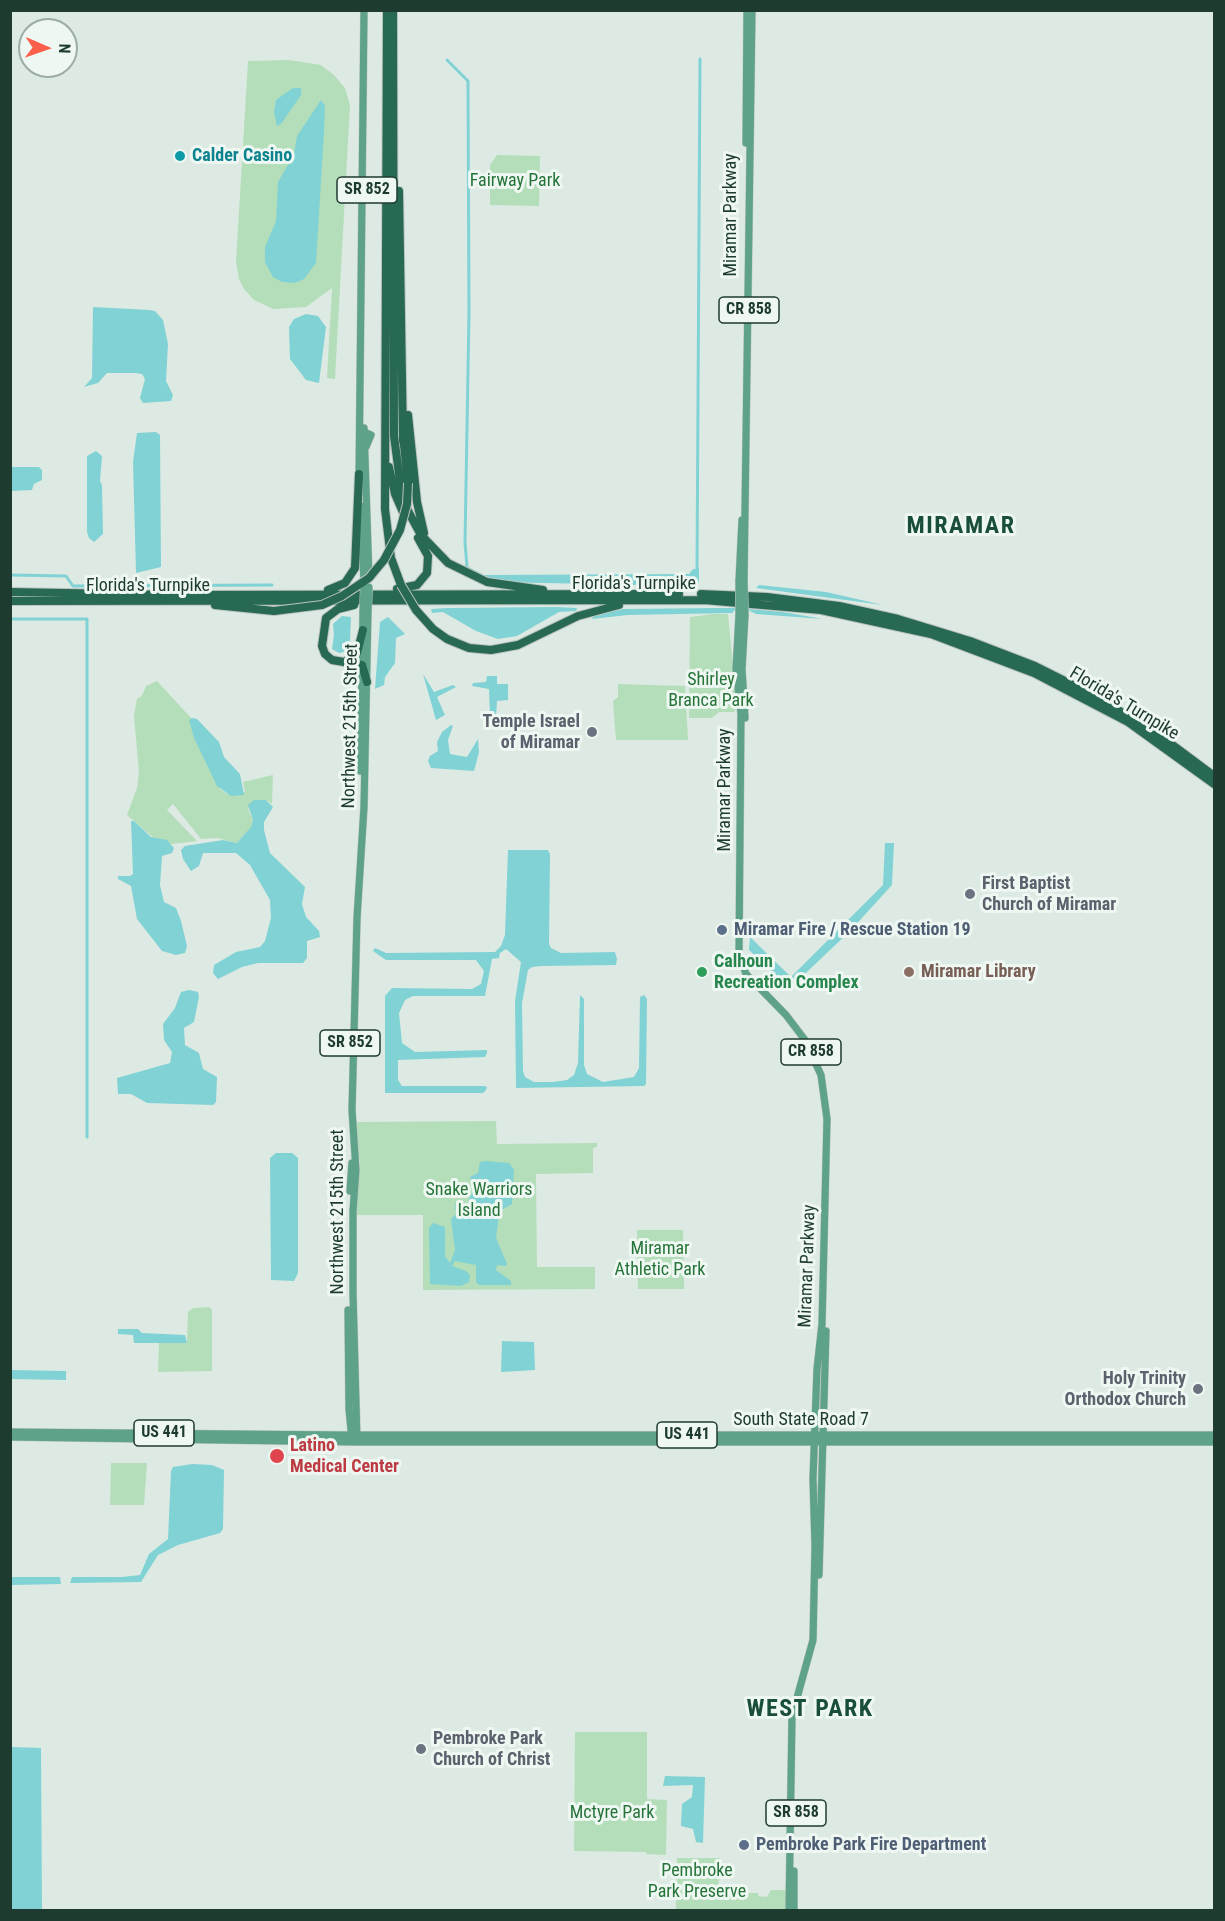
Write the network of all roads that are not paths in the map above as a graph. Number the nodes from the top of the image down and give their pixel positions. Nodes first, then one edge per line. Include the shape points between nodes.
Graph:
1 (366, 10) edge
2 (387, 10) edge
3 (393, 10) edge
4 (399, 10) edge
5 (747, 10) edge
6 (752, 10) edge
7 (366, 78) junction
8 (361, 248) junction
9 (366, 257) junction
10 (385, 284) junction
11 (402, 288) junction
12 (395, 352) junction
13 (403, 441) junction
14 (359, 474) junction
15 (459, 570) junction
16 (742, 581) junction
17 (366, 587) junction
18 (328, 590) junction
19 (10, 592) edge
20 (586, 594) junction
21 (216, 595) junction
22 (369, 601) junction
23 (200, 602) junction
24 (641, 602) junction
25 (10, 603) edge
26 (366, 611) junction
27 (742, 615) junction
28 (363, 630) junction
29 (342, 663) junction
30 (362, 665) junction
31 (367, 682) junction
32 (1215, 776) edge
33 (1215, 784) edge
34 (825, 1197) junction
35 (829, 1213) junction
36 (351, 1376) junction
37 (10, 1432) edge
38 (1149, 1435) junction
39 (1215, 1435) edge
40 (10, 1437) edge
41 (622, 1438) junction
42 (720, 1438) junction
43 (818, 1438) junction
44 (956, 1438) junction
45 (1100, 1438) junction
46 (354, 1439) junction
47 (466, 1439) junction
48 (1137, 1442) junction
49 (1215, 1442) edge
50 (814, 1512) junction
51 (820, 1548) junction
52 (813, 1624) junction
53 (815, 1655) junction
54 (807, 1667) junction
55 (808, 1677) junction
56 (790, 1909) edge

1 - 7 main road, Northwest 215th Street / SR 852
2 - 10 highway
3 - 12 highway
4 - 11 highway
5 - 16 main road, Miramar Parkway / CR 858
6 - 16 main road, Miramar Parkway / CR 858
7 - 8 main road, Northwest 215th Street / SR 852
7 - 9 main road, Northwest 215th Street / SR 852
8 - 9 main road
8 - 14 main road, Northwest 215th Street / SR 852
9 - 17 main road, Northwest 215th Street / SR 852
10 - 18 highway via 390,473 400,507 427,553 428,570 420,583 408,589
10 - 24 highway, bridge via 385,509 391,558 416,610 447,639 469,648 490,650 518,645 594,610
11 - 13 highway
11 - 15 highway via 408,420 421,522 431,543
12 - 13 highway
12 - 15 highway via 394,447 404,499 421,535
13 - 23 highway, bridge via 407,504 388,555 369,578 322,605 294,611 224,608
14 - 17 main road, Northwest 215th Street / SR 852
14 - 18 highway via 354,568 345,583
15 - 20 highway via 504,586
16 - 27 main road, Miramar Parkway / CR 858, bridge
17 - 26 main road, Northwest 215th Street / SR 852, bridge
18 - 21 highway
19 - 21 highway, Florida's Turnpike
20 - 21 highway, Florida's Turnpike
20 - 32 highway, Florida's Turnpike via 722,594 785,599 856,609 933,628 1070,683 1159,735
22 - 23 highway, Florida's Turnpike
22 - 24 highway, Florida's Turnpike
22 - 29 highway via 336,610 324,622 324,653
23 - 25 highway, Florida's Turnpike
24 - 33 highway, Florida's Turnpike via 726,601 803,607 882,621 946,639 1012,663 1086,698 1153,738
26 - 28 main road, Northwest 215th Street / SR 852
26 - 31 main road, Northwest 215th Street / SR 852
27 - 34 main road, Miramar Parkway / CR 858 via 736,669 741,714 739,954 746,974 805,1040 820,1075 827,1113
27 - 35 main road, Miramar Parkway / CR 858 via 744,960 750,972 801,1027 825,1074 831,1119
28 - 29 highway via 357,652
28 - 30 main road, Northwest 215th Street / SR 852
29 - 30 highway
30 - 31 highway
30 - 36 main road, Northwest 215th Street / SR 852 via 359,837 352,945
31 - 36 main road, Northwest 215th Street / SR 852 via 352,1110 356,1170
34 - 35 main road
34 - 43 main road, Miramar Parkway / CR 858
35 - 43 main road, Miramar Parkway / CR 858
36 - 46 main road, Northwest 215th Street / SR 852
37 - 46 main road, US 441
38 - 39 main road, South State Road 7 / US 441
38 - 45 main road, South State Road 7 / US 441
38 - 48 main road
40 - 46 main road, US 441
41 - 42 main road, South State Road 7 / US 441
41 - 42 main road, South State Road 7 / US 441
41 - 47 main road, South State Road 7 / US 441
41 - 47 main road, US 441
42 - 43 main road, South State Road 7 / US 441
42 - 43 main road, South State Road 7 / US 441
43 - 44 main road, South State Road 7 / US 441
43 - 44 main road, South State Road 7 / US 441
43 - 50 main road, SR 858
43 - 51 main road, SR 858
44 - 45 main road, South State Road 7 / US 441
44 - 45 main road, South State Road 7 / US 441 via 1090,1442
45 - 48 main road, South State Road 7 / US 441
46 - 47 main road, US 441
46 - 47 main road, US 441
48 - 49 main road, South State Road 7 / US 441
50 - 51 main road via 818,1517
50 - 52 main road, SR 858
51 - 53 main road, SR 858
52 - 53 main road
52 - 54 main road, SR 858
53 - 55 main road, SR 858
54 - 55 main road
54 - 56 main road, SR 858 via 792,1716
55 - 56 main road, SR 858 via 796,1714 794,1898

